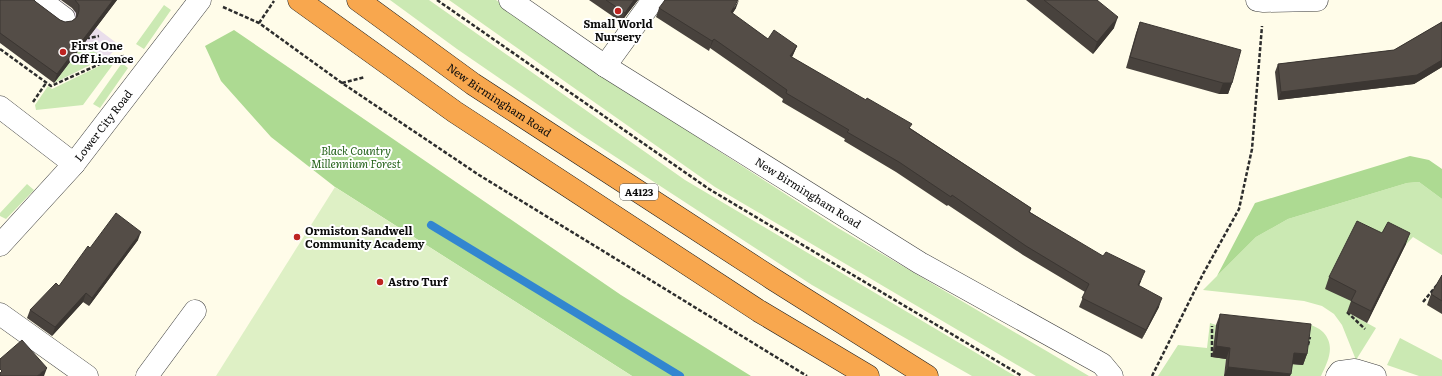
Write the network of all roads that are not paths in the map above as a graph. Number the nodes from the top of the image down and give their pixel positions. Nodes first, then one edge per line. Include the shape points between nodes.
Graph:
1 (40, 0) edge
2 (200, 0) edge
3 (299, 0) edge
4 (358, 0) edge
5 (510, 0) edge
6 (652, 0) edge
7 (1317, 0) edge
8 (1260, 1) edge
9 (64, 18) dead end
10 (605, 66) junction
11 (0, 107) edge
12 (74, 164) junction
13 (0, 245) edge
14 (195, 311) dead end
15 (0, 314) edge
16 (87, 376) edge
17 (147, 376) edge
18 (868, 376) edge
19 (927, 376) edge
20 (1112, 376) edge
21 (1337, 376) edge
22 (1375, 376) edge

1 - 9 street
2 - 12 street, Lower City Road
3 - 18 highway via 455,112 759,311
4 - 19 highway, New Birmingham Road / A4123 via 473,84 766,275
5 - 10 street, New Birmingham Road
6 - 10 street
7 - 8 street
10 - 20 street, New Birmingham Road via 920,263 1102,364
11 - 12 street
12 - 13 street, Lower City Road
14 - 17 street
15 - 16 street
21 - 22 street via 1340,372 1355,370

